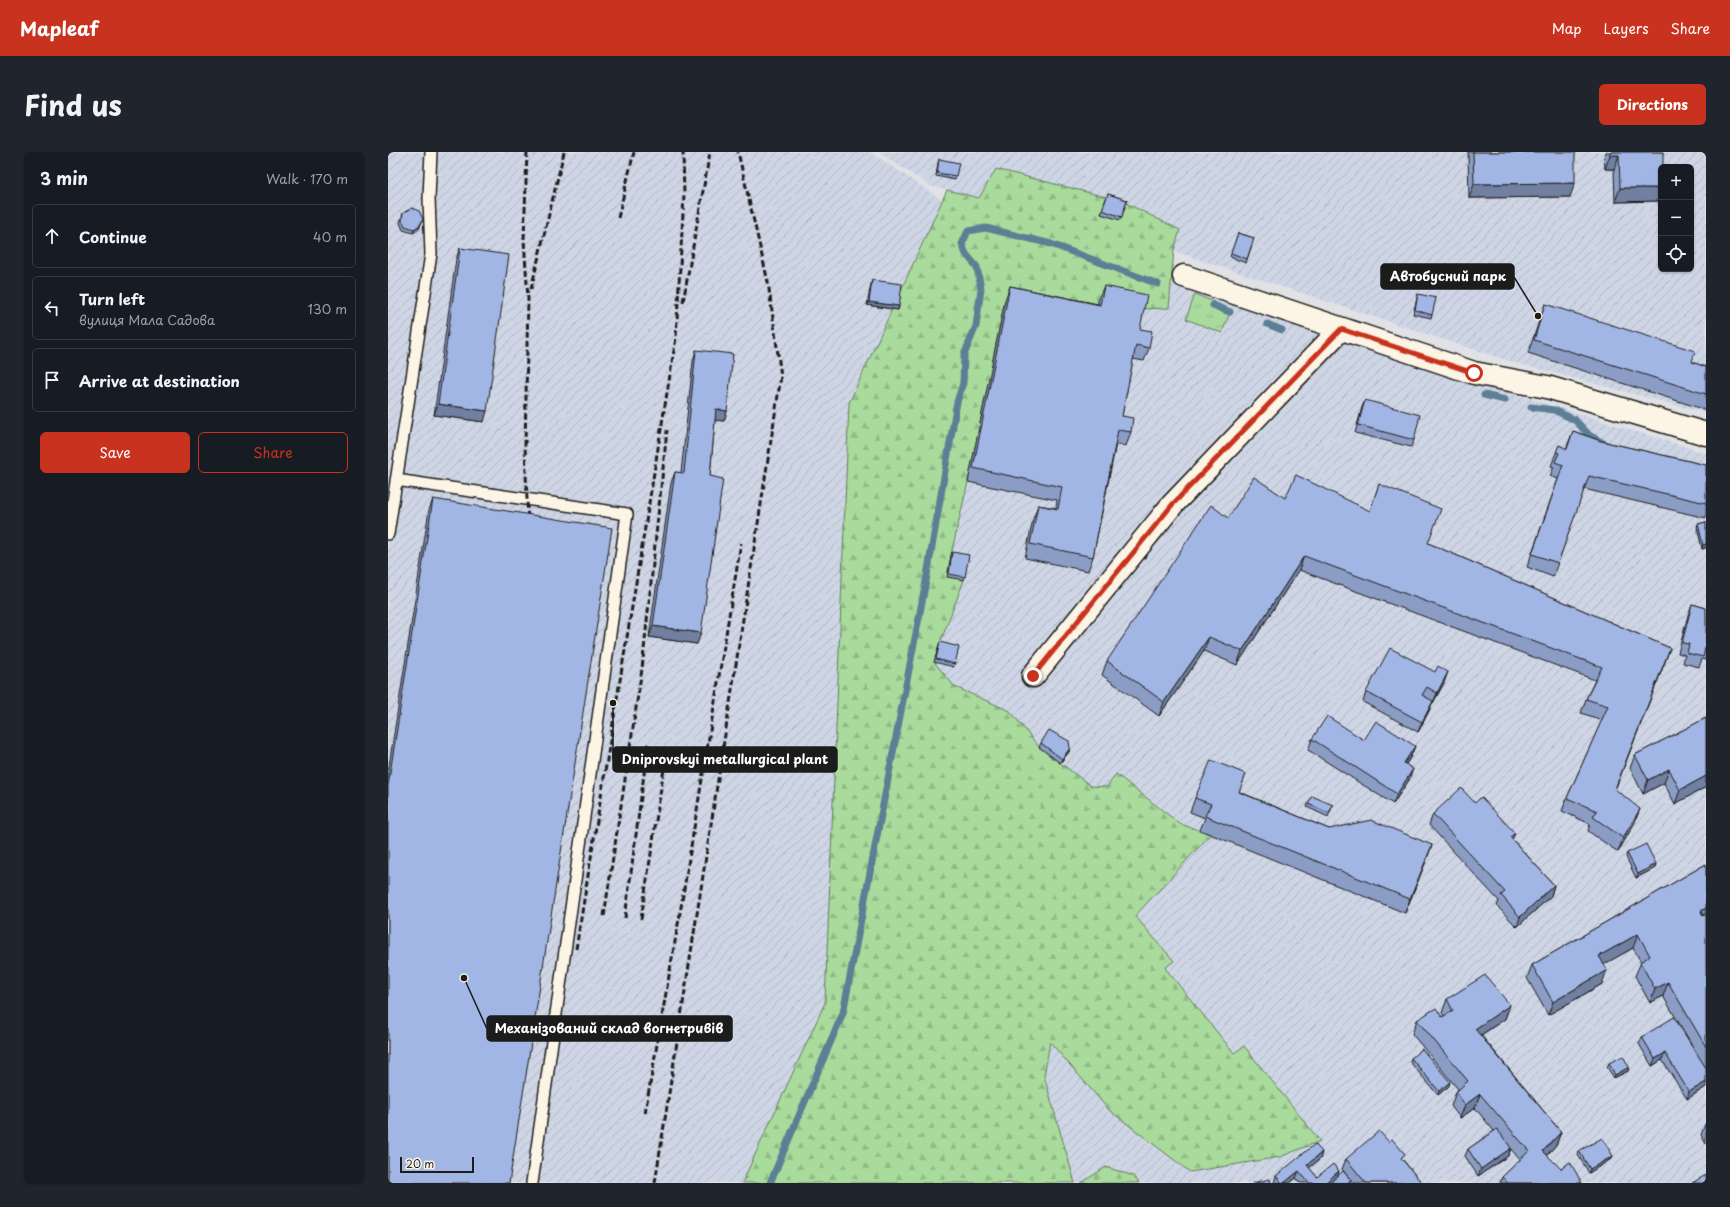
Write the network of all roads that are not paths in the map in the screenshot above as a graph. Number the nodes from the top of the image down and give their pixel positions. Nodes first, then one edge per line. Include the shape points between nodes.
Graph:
1 (431, 152) edge
2 (1184, 276) dead end
3 (1341, 329) junction
4 (1706, 434) edge
5 (396, 480) junction
6 (388, 534) edge
7 (1033, 676) dead end
8 (532, 1183) edge

1 - 5 lane via 431,254
2 - 3 street
3 - 4 street via 1474,373 1547,387
3 - 7 street via 1172,505
5 - 6 lane
5 - 8 lane via 627,514

